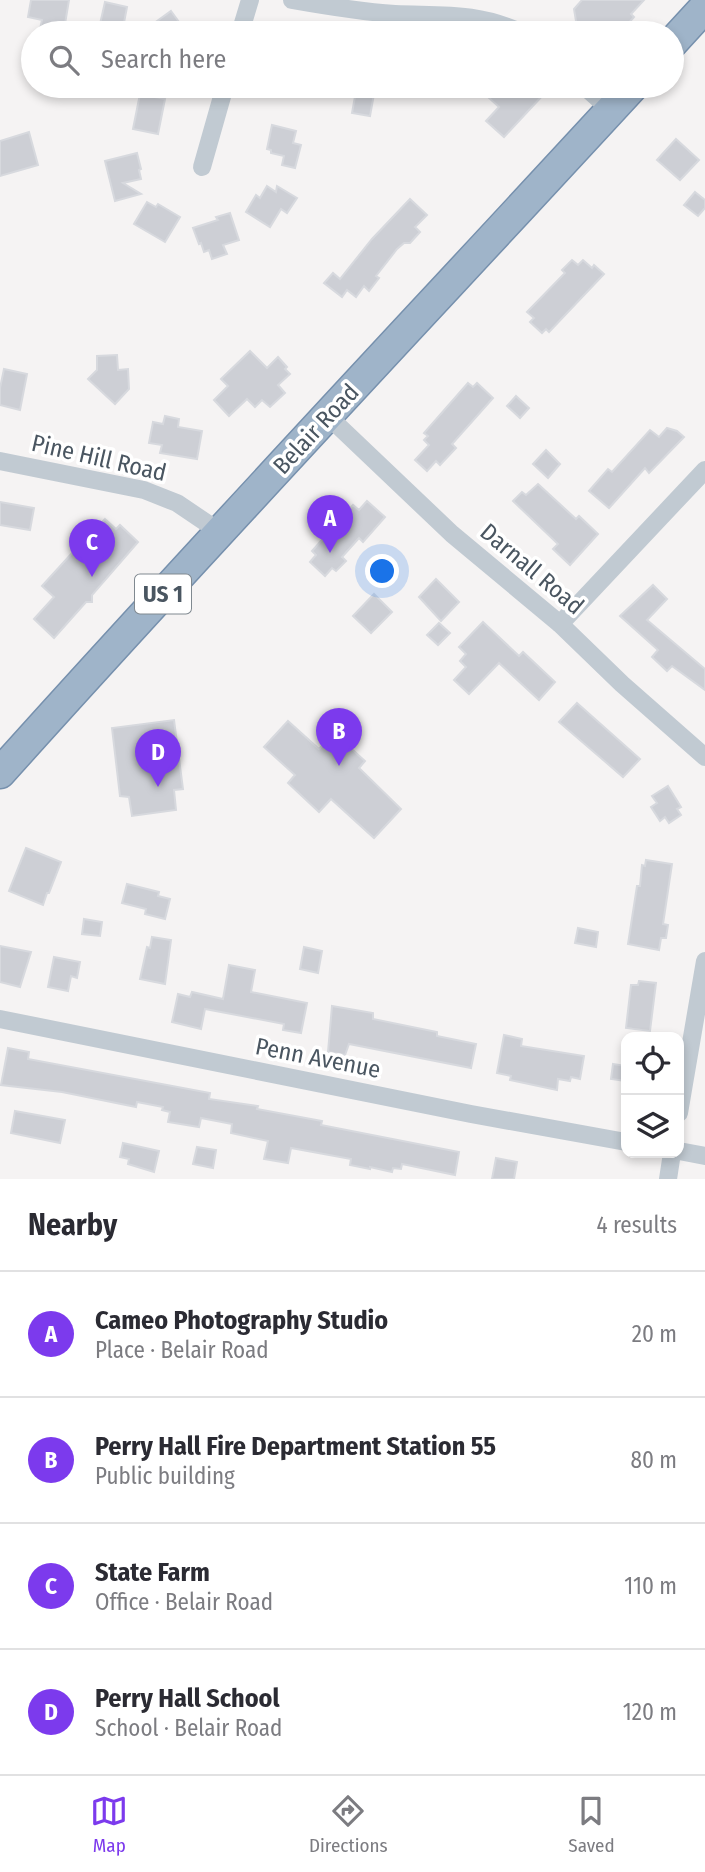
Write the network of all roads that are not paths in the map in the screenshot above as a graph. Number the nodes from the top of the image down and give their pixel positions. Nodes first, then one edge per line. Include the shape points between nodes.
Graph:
1 (250, 0) edge
2 (292, 0) edge
3 (705, 7) edge
4 (244, 21) edge
5 (492, 21) edge
6 (684, 30) edge
7 (222, 98) edge
8 (598, 98) edge
9 (622, 98) edge
10 (611, 110) junction
11 (202, 167) dead end
12 (329, 417) junction
13 (0, 461) edge
14 (705, 470) edge
15 (220, 532) junction
16 (560, 625) junction
17 (705, 757) edge
18 (0, 773) edge
19 (705, 961) edge
20 (0, 1019) edge
21 (682, 1095) edge
22 (621, 1141) edge
23 (684, 1152) edge
24 (705, 1156) edge
25 (671, 1158) edge
26 (668, 1179) edge

1 - 4 street
2 - 5 street via 382,13
3 - 6 highway
7 - 11 street
8 - 10 street
9 - 10 highway, Belair Road / US 1
10 - 12 highway, Belair Road / US 1
12 - 15 highway, Belair Road / US 1
12 - 16 street, Darnall Road via 452,534
13 - 15 street, Pine Hill Road via 144,490 177,503
14 - 16 street
15 - 18 highway, Belair Road / US 1
16 - 17 street, Darnall Road
19 - 21 street
20 - 22 street, Penn Avenue
23 - 24 street
25 - 26 street

